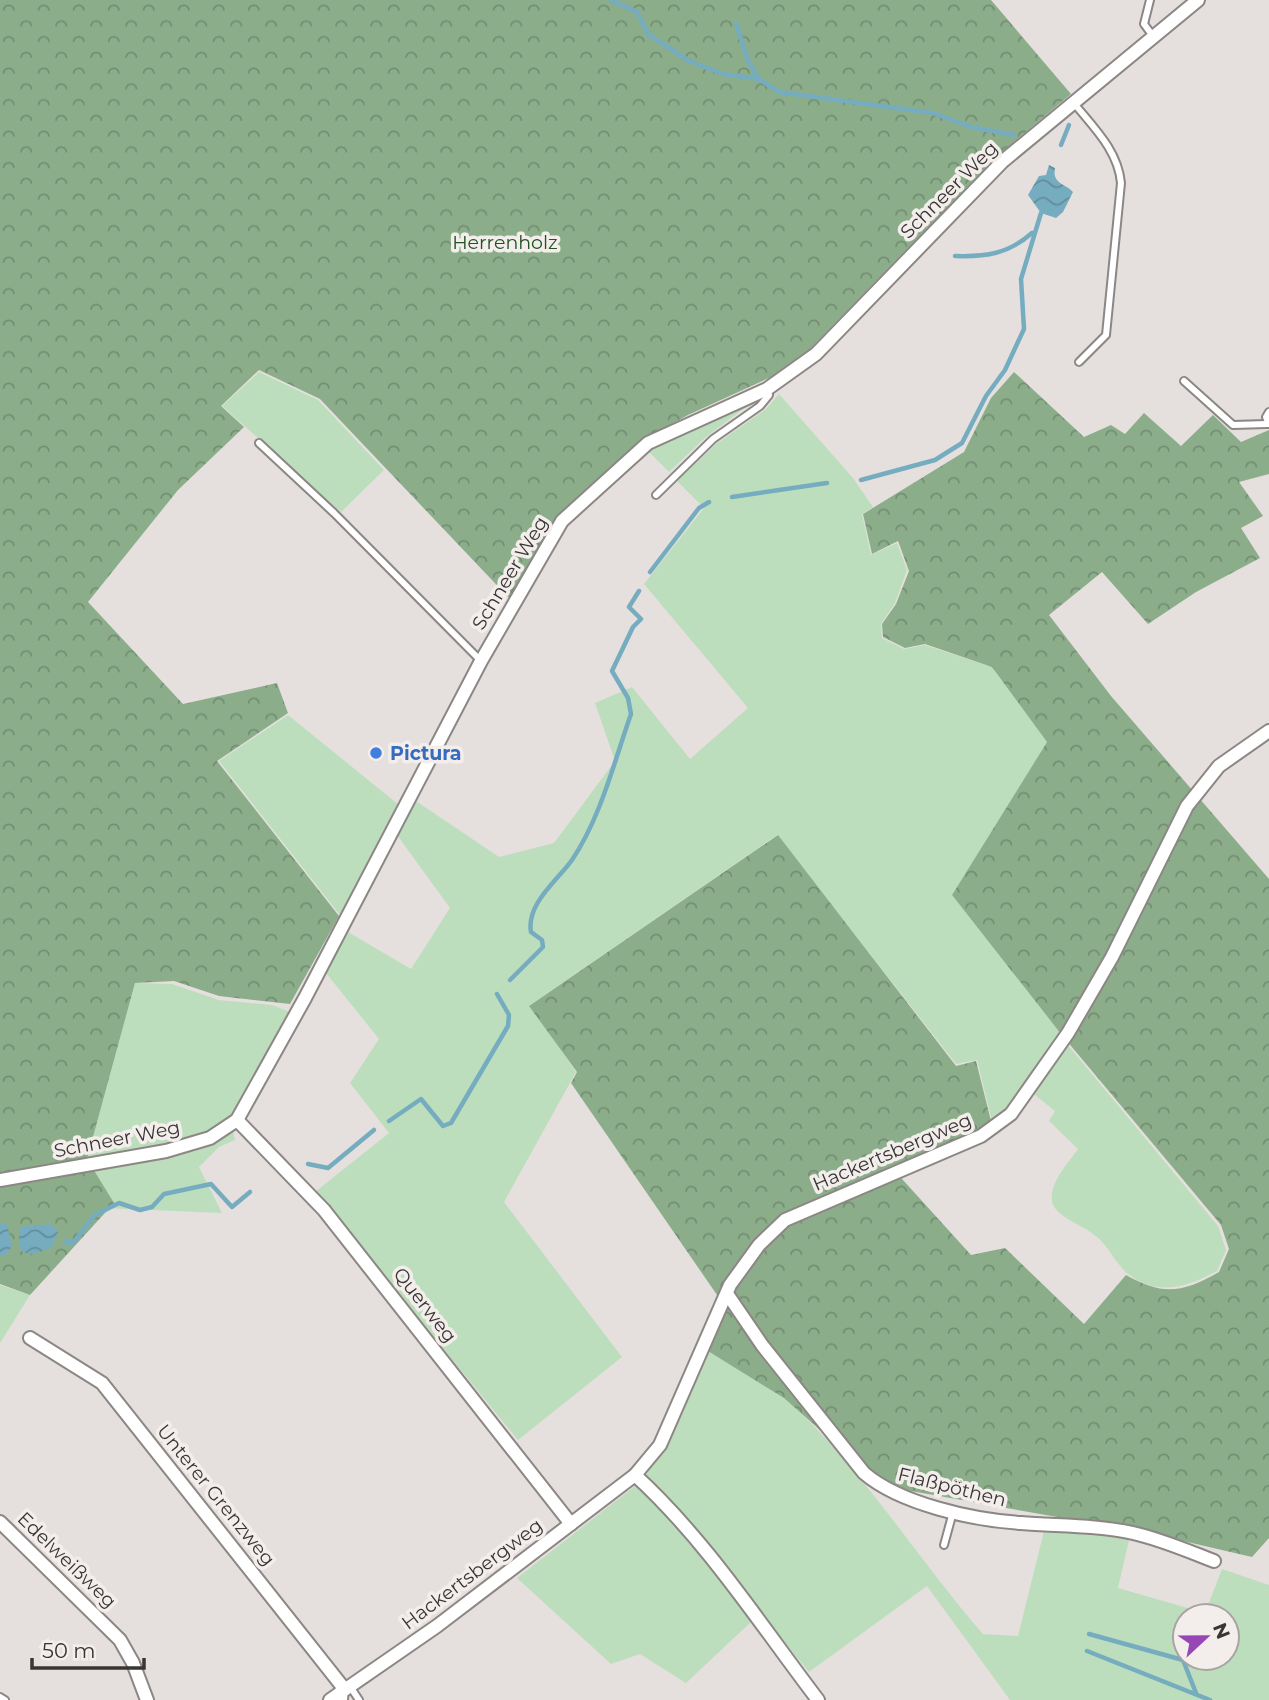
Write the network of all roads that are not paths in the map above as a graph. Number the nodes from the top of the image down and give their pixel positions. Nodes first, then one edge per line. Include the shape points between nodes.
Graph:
1 (1150, 0) edge
2 (1198, 0) edge
3 (1153, 36) junction
4 (1073, 102) junction
5 (1079, 362) dead end
6 (1184, 382) dead end
7 (767, 389) junction
8 (1269, 412) edge
9 (1268, 424) edge
10 (258, 443) dead end
11 (656, 495) dead end
12 (481, 661) junction
13 (1269, 731) edge
14 (237, 1120) junction
15 (0, 1180) edge
16 (728, 1294) junction
17 (30, 1338) dead end
18 (635, 1475) junction
19 (953, 1510) junction
20 (0, 1522) edge
21 (571, 1524) junction
22 (944, 1545) dead end
23 (1214, 1561) dead end
24 (341, 1696) edge
25 (0, 1697) edge
26 (5, 1700) edge
27 (147, 1700) edge
28 (359, 1700) edge
29 (818, 1700) edge

1 - 3 lane via 1144,24
2 - 3 street, Schneer Weg
3 - 4 street, Schneer Weg
4 - 5 lane via 1111,150 1121,183 1106,335
4 - 7 street, Schneer Weg via 1003,161 816,354
6 - 9 lane via 1233,425
7 - 11 lane via 769,395 760,406 713,439
7 - 12 street, Schneer Weg via 648,443 562,521
8 - 9 lane
10 - 12 lane
12 - 14 street, Schneer Weg
13 - 16 street, Hackertsbergweg via 1219,766 1187,806 1112,957 1068,1032 1011,1114 981,1136 785,1220 740,1268
14 - 15 street, Schneer Weg via 210,1138 166,1152
14 - 21 street, Querweg via 324,1210
16 - 18 street, Hackertsbergweg via 660,1445
16 - 19 street, Flaßpöthen via 762,1345 864,1473 883,1489
17 - 24 street, Unterer Grenzweg via 102,1383 342,1686
18 - 21 street, Hackertsbergweg
18 - 29 street via 709,1557
19 - 22 lane
19 - 23 street, Flaßpöthen via 1018,1523 1132,1533
20 - 27 street, Edelweißweg via 120,1640
21 - 24 street, Hackertsbergweg
24 - 28 lane
25 - 26 lane

